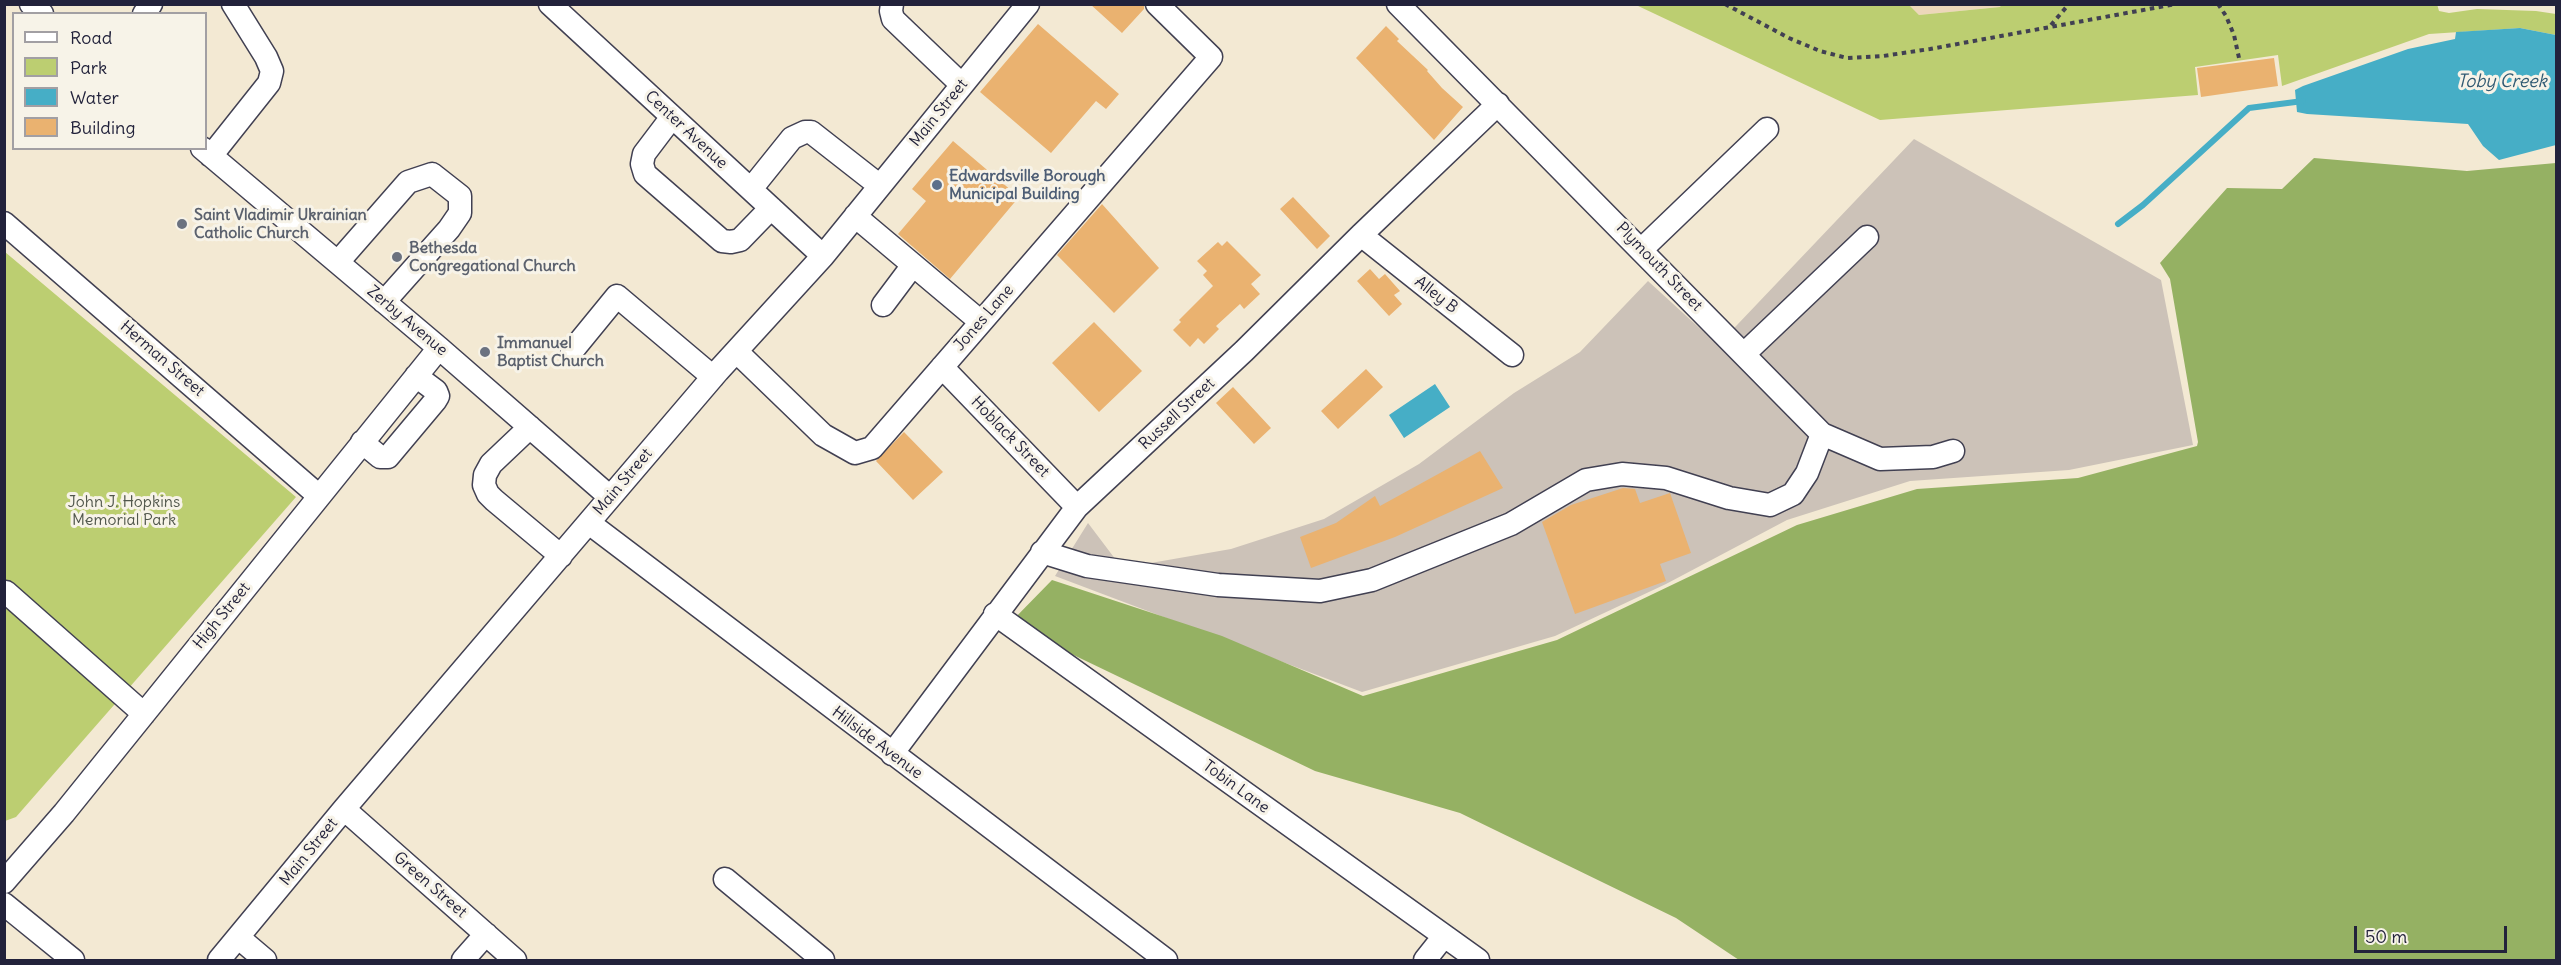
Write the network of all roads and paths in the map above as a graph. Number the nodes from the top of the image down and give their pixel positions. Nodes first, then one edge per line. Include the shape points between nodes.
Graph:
1 (233, 4) edge
2 (550, 4) edge
3 (892, 4) edge
4 (1157, 4) edge
5 (1398, 4) edge
6 (1725, 4) edge
7 (2070, 4) edge
8 (2176, 4) edge
9 (2218, 4) edge
10 (1014, 9) edge
11 (2050, 26) junction
12 (2239, 58) dead end
13 (962, 85) junction
14 (1498, 104) junction
15 (672, 117) junction
16 (1767, 129) dead end
17 (207, 152) edge
18 (880, 186) junction
19 (751, 189) junction
20 (771, 208) junction
21 (855, 216) junction
22 (4, 223) edge
23 (1360, 235) junction
24 (1868, 237) dead end
25 (1641, 250) junction
26 (823, 256) junction
27 (338, 262) junction
28 (913, 265) junction
29 (384, 302) junction
30 (883, 305) dead end
31 (981, 322) junction
32 (439, 348) junction
33 (572, 351) dead end
34 (737, 351) junction
35 (1744, 354) junction
36 (1512, 355) dead end
37 (942, 367) junction
38 (416, 376) junction
39 (713, 377) junction
40 (530, 428) junction
41 (1822, 434) junction
42 (362, 442) junction
43 (1953, 452) dead end
44 (319, 496) junction
45 (610, 497) junction
46 (1077, 507) junction
47 (589, 523) junction
48 (1042, 552) junction
49 (561, 556) junction
50 (6, 592) edge
51 (995, 614) junction
52 (144, 714) junction
53 (891, 754) junction
54 (344, 809) junction
55 (725, 879) dead end
56 (4, 882) edge
57 (4, 904) edge
58 (486, 934) junction
59 (1444, 936) junction
60 (239, 938) junction
61 (73, 960) edge
62 (219, 960) edge
63 (265, 960) edge
64 (463, 960) edge
65 (515, 960) edge
66 (823, 960) edge
67 (1166, 960) edge
68 (1425, 960) edge
69 (1478, 960) edge

1 - 17 street via 272,70 269,83
2 - 15 street, Center Avenue
3 - 13 street via 893,19
4 - 31 street, Jones Lane via 1211,57
5 - 14 street, Plymouth Street
6 - 11 path via 1810,47 1847,57 1883,56
7 - 11 path
8 - 11 path
9 - 12 path via 2234,35
10 - 13 street, Main Street
13 - 18 street, Main Street
14 - 23 street, Russell Street
14 - 25 street, Plymouth Street
15 - 19 street, Center Avenue
15 - 20 street via 644,154 645,174 722,241 740,240
16 - 25 street
17 - 27 street, Zerby Avenue
18 - 19 street via 812,132 805,132 792,138
18 - 21 street, Main Street
19 - 20 street, Center Avenue
20 - 26 street, Center Avenue
21 - 26 street, Main Street
21 - 28 street
22 - 44 street, Herman Street
23 - 36 street, Alley B
23 - 46 street, Russell Street via 1244,351
24 - 35 street
25 - 35 street, Plymouth Street
26 - 34 street, Main Street
27 - 29 street, Zerby Avenue
27 - 29 street via 408,182 432,174 460,196 460,213 449,229
28 - 30 street
28 - 31 street
29 - 32 street, Zerby Avenue
31 - 37 street, Jones Lane
32 - 38 street, High Street
32 - 40 street, Zerby Avenue
33 - 39 street via 617,296
34 - 37 street, Jones Lane via 823,435 855,453 872,448
34 - 39 street, Main Street
35 - 41 street, Plymouth Street
37 - 46 street, Hoblack Street
38 - 42 street, High Street
38 - 42 street via 436,391 435,401 388,457 380,457
39 - 45 street, Main Street
40 - 45 street, Zerby Avenue
40 - 49 street via 491,464 484,485 494,500
41 - 43 street, Plymouth Street via 1880,459 1933,457
41 - 48 street via 1807,473 1793,494 1770,505 1729,498 1666,478 1622,474 1586,480 1502,528 1372,580 1320,591 1218,585 1087,566
42 - 44 street, High Street
44 - 52 street, High Street
45 - 47 street, Main Street
46 - 48 street, Russell Street
47 - 49 street, Main Street
47 - 53 street, Hillside Avenue
48 - 51 street, Russell Street
49 - 54 street, Main Street
50 - 52 street
51 - 53 street, Russell Street
51 - 59 street, Tobin Lane
52 - 56 street, High Street
53 - 67 street, Hillside Avenue
54 - 58 street, Green Street
54 - 60 street, Main Street
55 - 66 street
57 - 61 street
58 - 64 street
58 - 65 street, Green Street
59 - 68 street
59 - 69 street, Tobin Lane
60 - 62 street, Main Street
60 - 63 street

